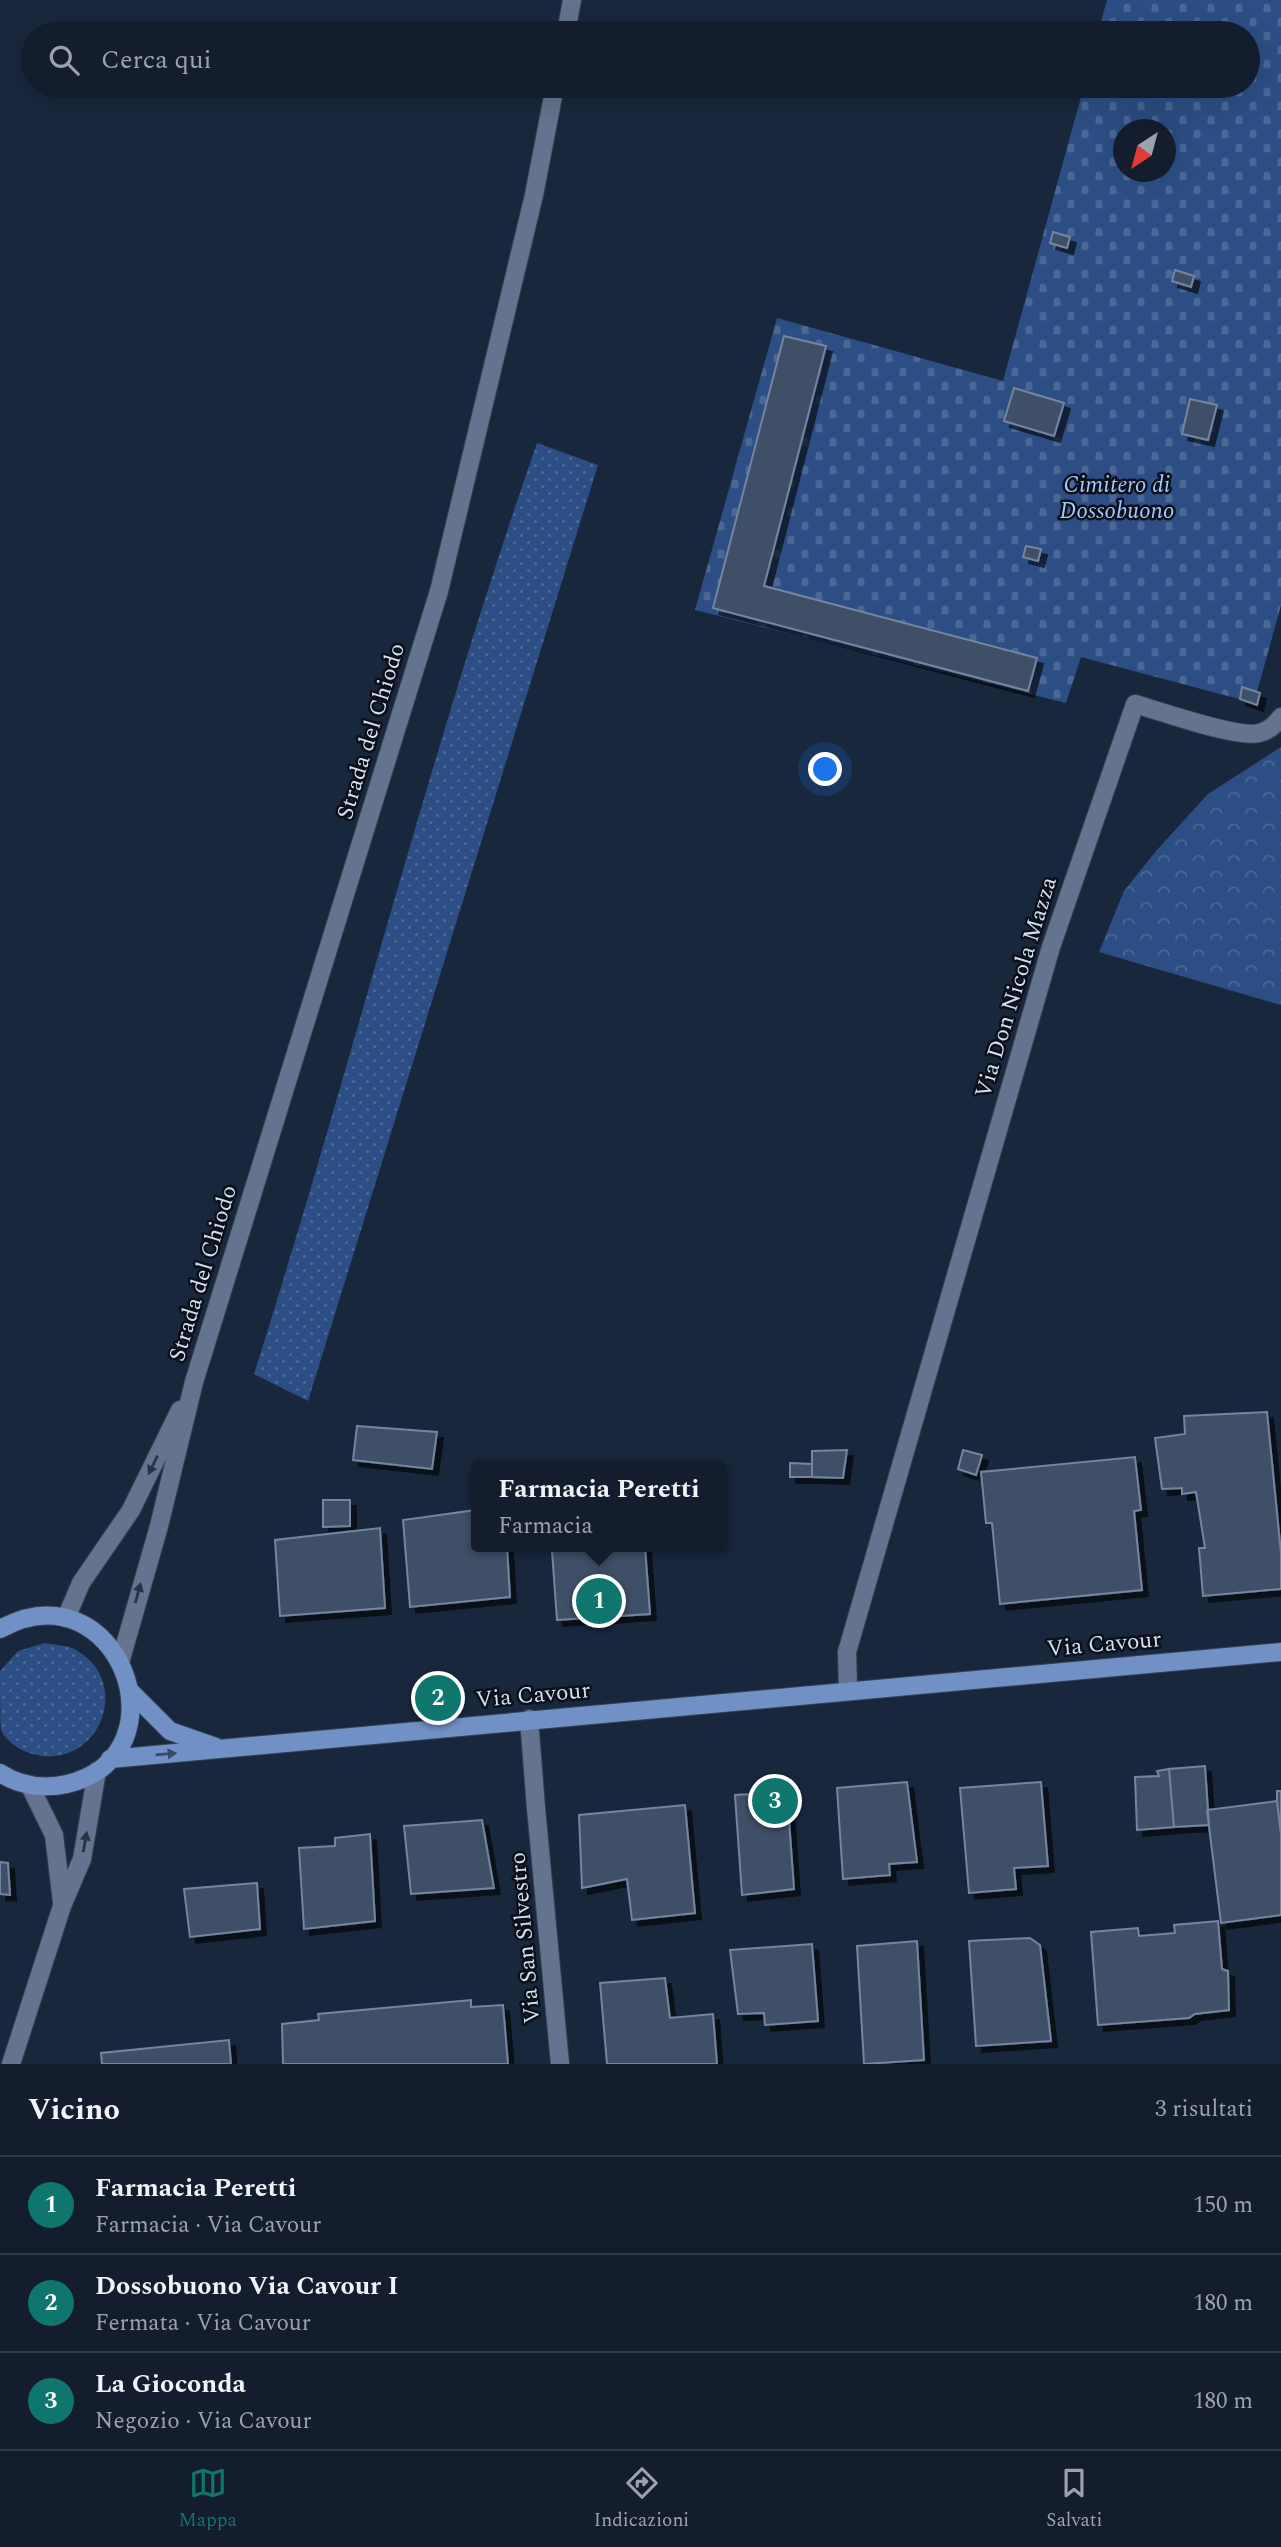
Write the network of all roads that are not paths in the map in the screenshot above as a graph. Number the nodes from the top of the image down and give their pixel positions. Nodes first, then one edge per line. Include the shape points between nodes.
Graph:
1 (572, 0) edge
2 (568, 21) edge
3 (553, 98) edge
4 (1281, 717) edge
5 (194, 1382) junction
6 (66, 1618) junction
7 (0, 1629) edge
8 (1281, 1652) edge
9 (121, 1659) junction
10 (848, 1689) junction
11 (131, 1692) junction
12 (529, 1719) junction
13 (223, 1749) junction
14 (103, 1765) junction
15 (0, 1773) edge
16 (30, 1786) junction
17 (62, 1906) junction
18 (11, 2064) edge
19 (560, 2064) edge

1 - 2 street
3 - 5 street, Strada del Chiodo via 534,195 439,591
4 - 10 street, Via Don Nicola Mazza via 1258,734 1235,732 1135,704 1051,947 907,1438 847,1652
5 -> 6 street, Strada del Chiodo via 131,1510 81,1583
9 -> 5 street, Strada del Chiodo
6 - 7 main road via 33,1617
6 - 9 main road via 93,1629
8 - 10 main road, Via Cavour
9 - 11 main road
10 - 12 main road, Via Cavour
11 - 13 main road, Via Cavour via 170,1731
11 - 14 main road via 131,1716 124,1739
12 - 13 main road, Via Cavour
12 - 19 street, Via San Silvestro
14 -> 13 main road, Via Cavour
14 - 16 main road, Via Cavour via 77,1782
17 -> 14 street via 82,1859
15 - 16 main road
16 - 17 street via 54,1835
17 - 18 street

